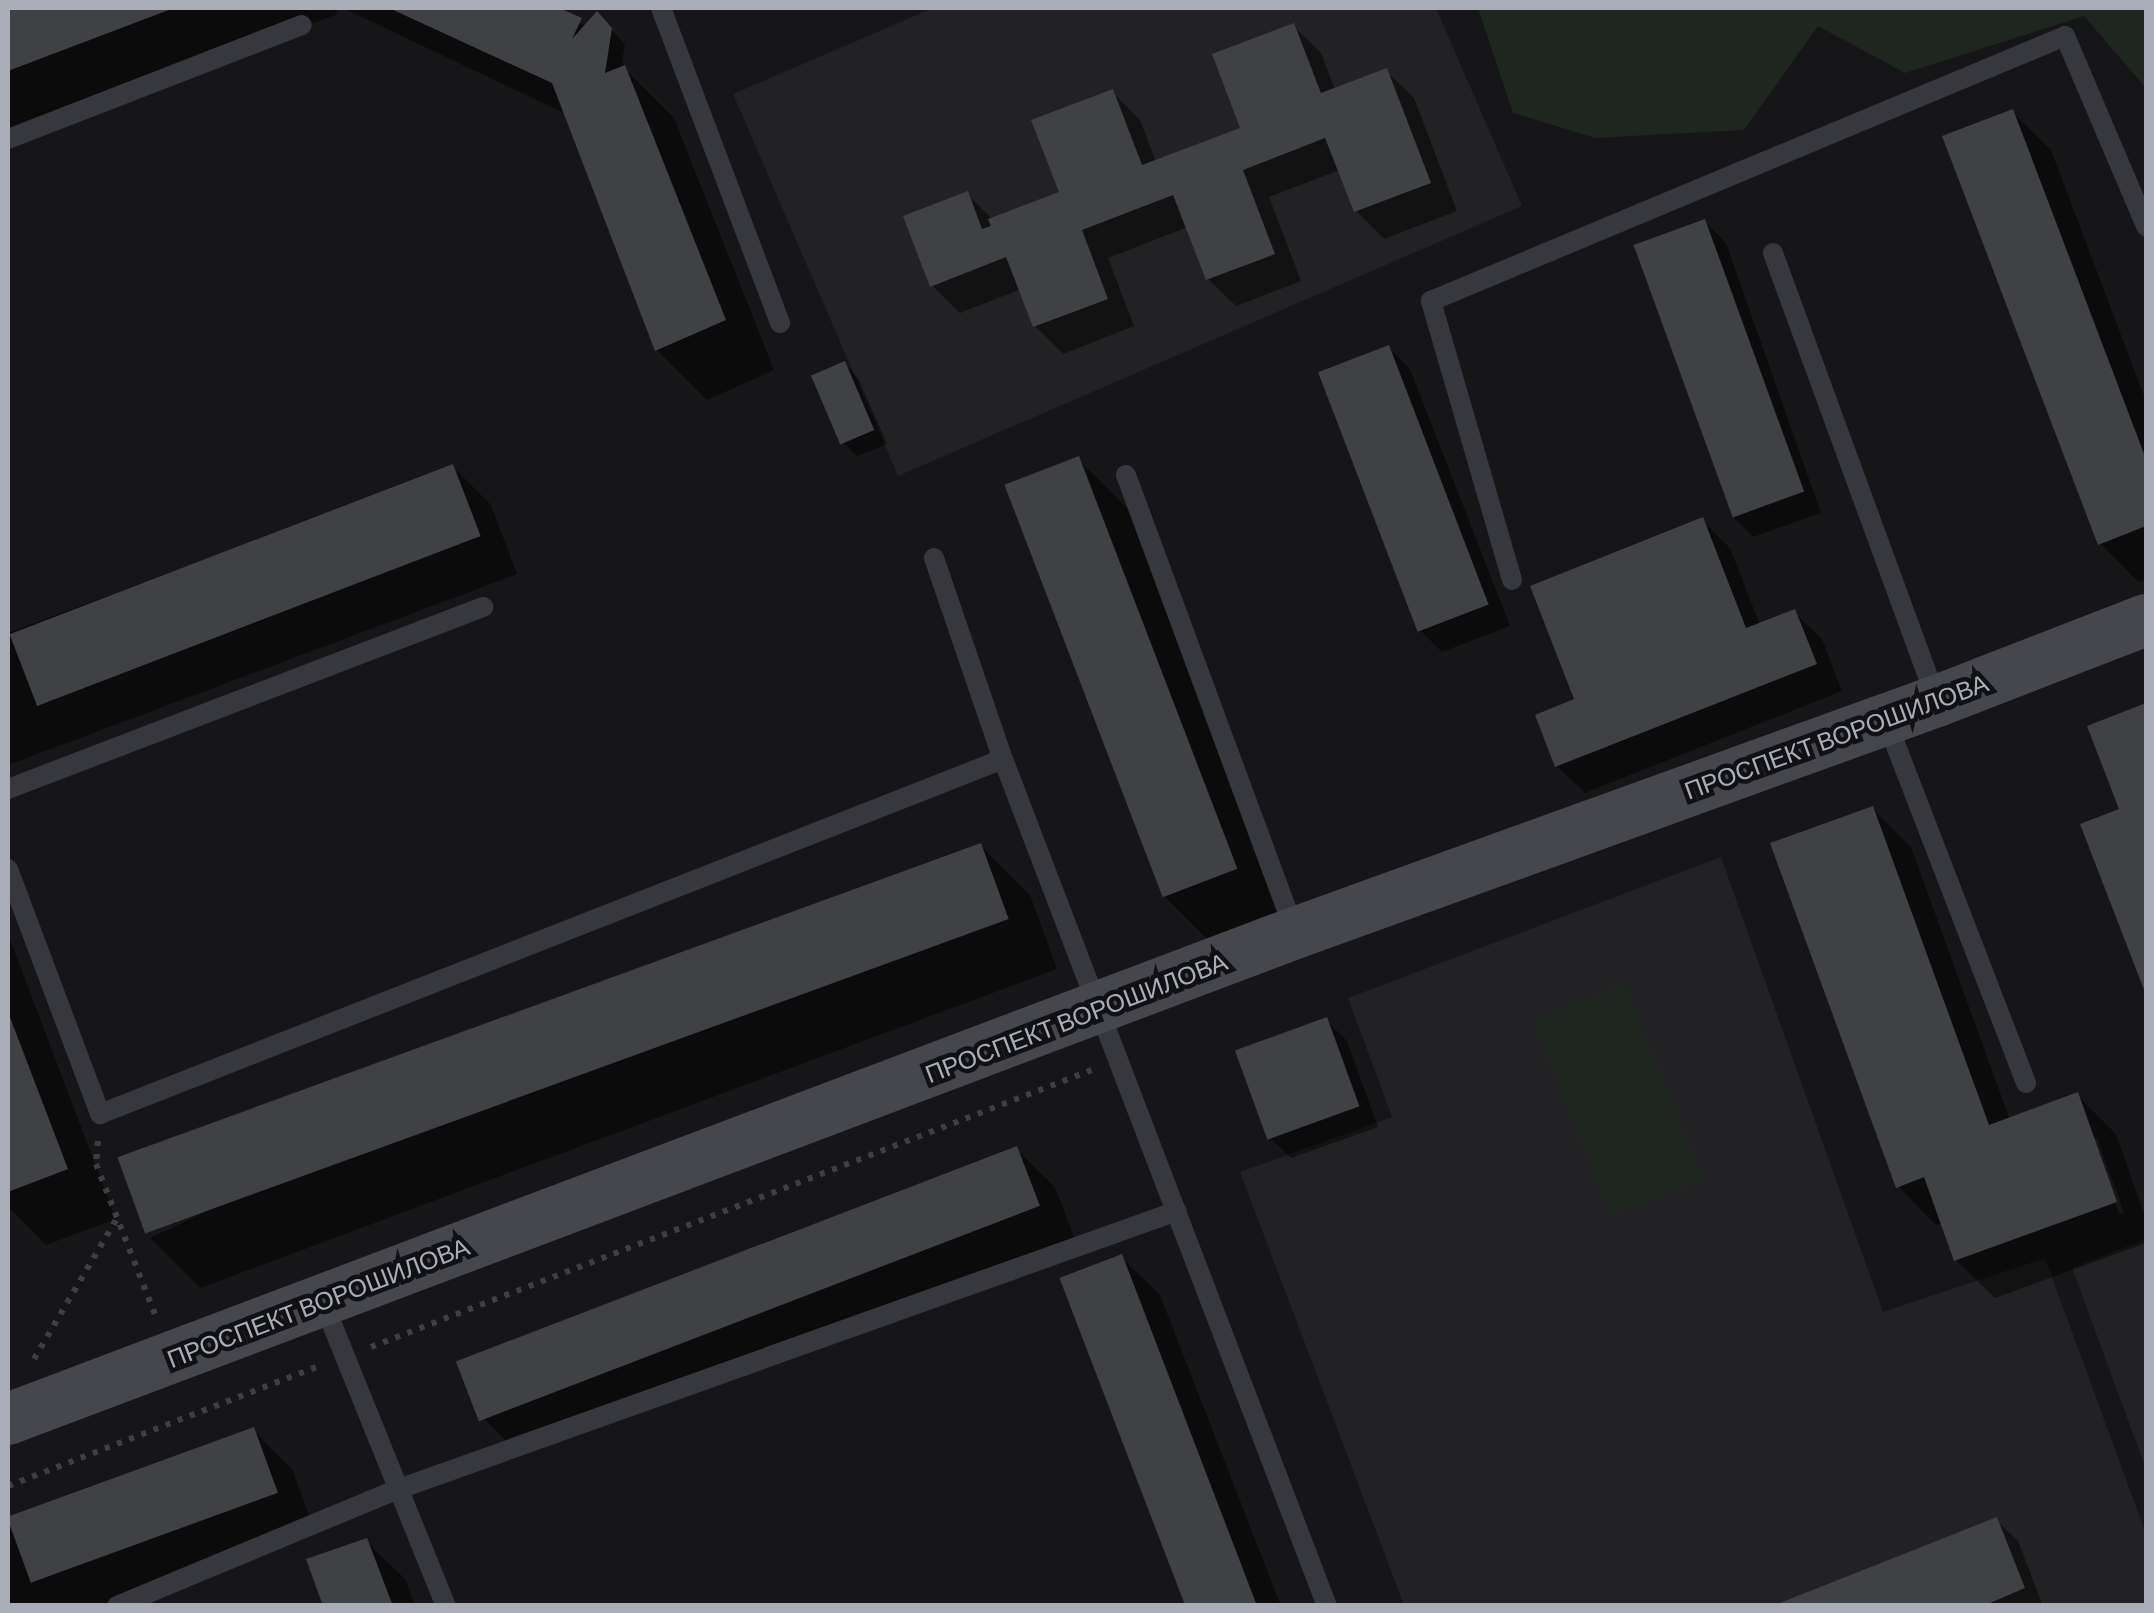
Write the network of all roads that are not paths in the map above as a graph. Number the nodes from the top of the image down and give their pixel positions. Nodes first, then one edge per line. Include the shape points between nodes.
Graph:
1 (661, 8) edge
2 (302, 24) dead end
3 (8, 138) edge
4 (2146, 226) edge
5 (1774, 253) dead end
6 (780, 322) dead end
7 (1126, 474) dead end
8 (934, 558) dead end
9 (1512, 580) dead end
10 (484, 607) dead end
11 (2146, 620) edge
12 (1938, 700) junction
13 (1886, 718) junction
14 (1003, 759) junction
15 (8, 789) edge
16 (8, 868) edge
17 (1295, 934) junction
18 (1102, 1008) junction
19 (2026, 1083) dead end
20 (1176, 1210) junction
21 (322, 1300) junction
22 (8, 1419) edge
23 (396, 1490) junction
24 (117, 1606) edge
25 (446, 1606) edge
26 (1327, 1606) edge

1 - 6 lane
2 - 3 lane
4 - 9 lane via 2065,36 1431,302
5 - 12 lane
7 - 17 lane
8 - 14 lane
10 - 15 lane
11 - 12 street, ПРОСПЕКТ ВОРОШИЛОВА
12 - 13 street, ПРОСПЕКТ ВОРОШИЛОВА
13 - 17 street, ПРОСПЕКТ ВОРОШИЛОВА
13 - 19 lane
14 - 16 lane via 100,1114
14 - 18 lane
17 - 18 street, ПРОСПЕКТ ВОРОШИЛОВА
18 - 20 lane
18 - 21 street, ПРОСПЕКТ ВОРОШИЛОВА
20 - 23 lane
20 - 26 lane
21 - 22 street, ПРОСПЕКТ ВОРОШИЛОВА
21 - 23 lane
23 - 24 lane
23 - 25 lane

